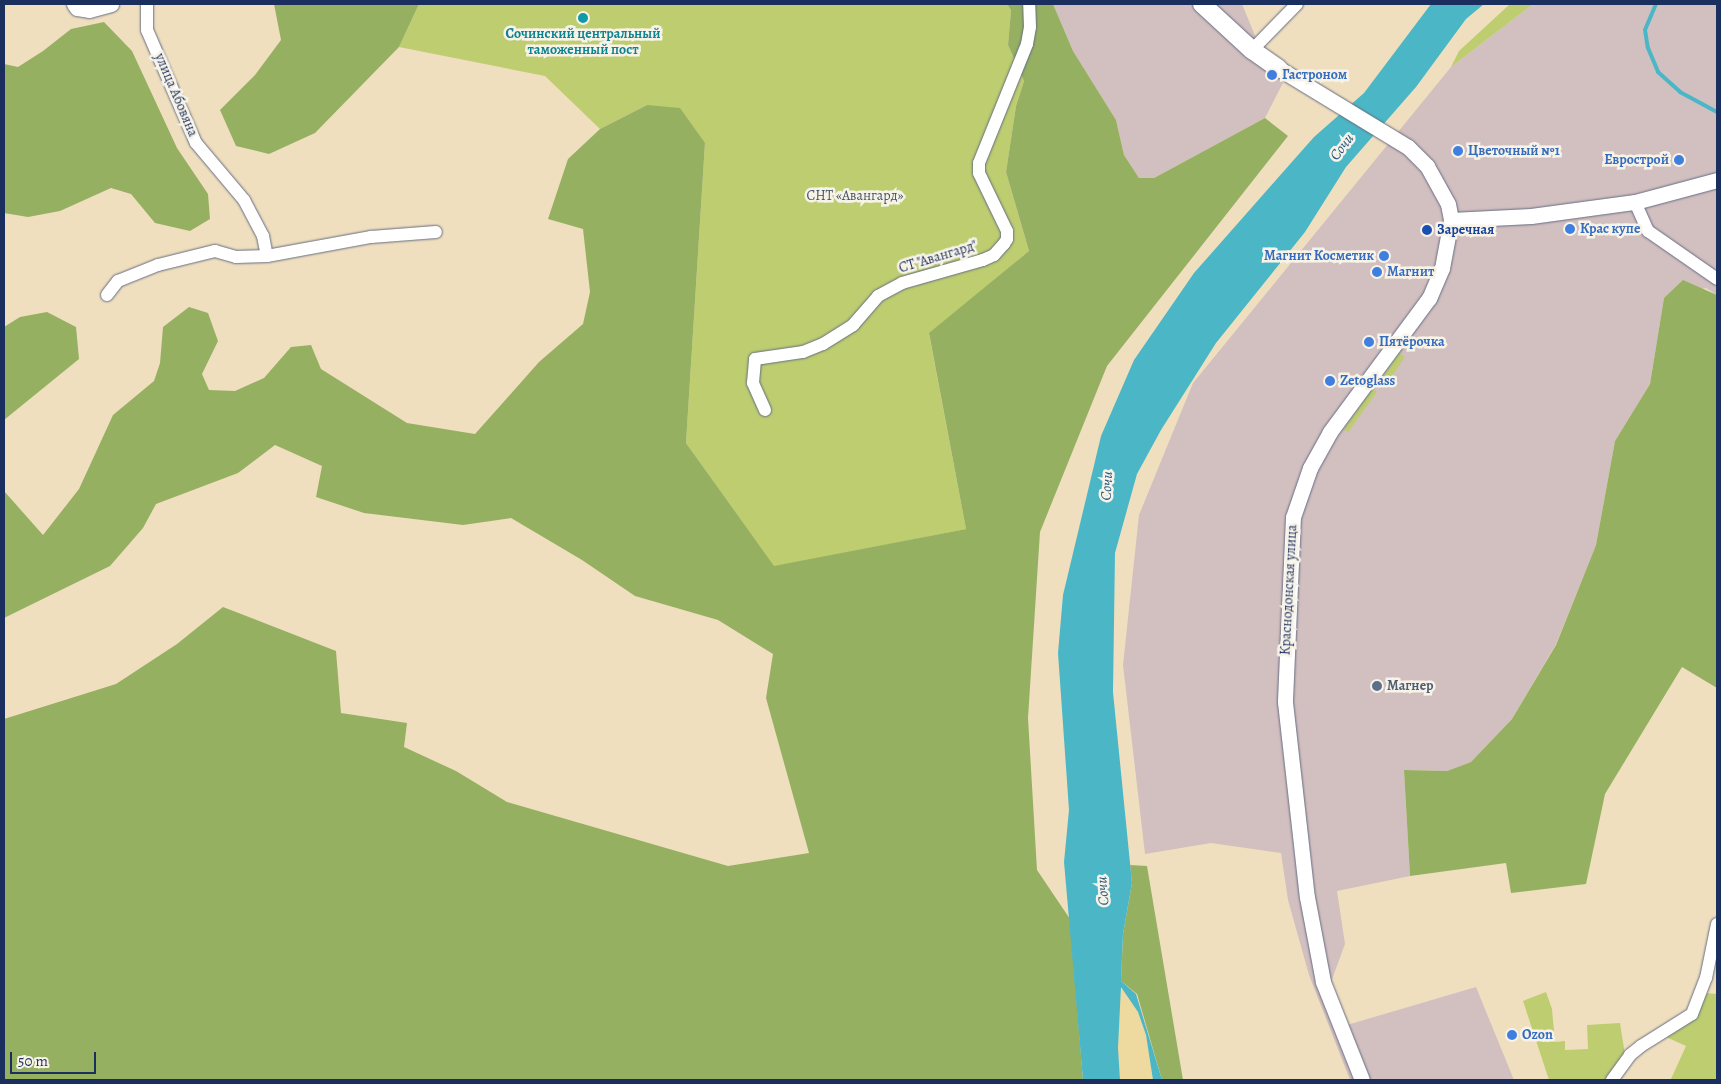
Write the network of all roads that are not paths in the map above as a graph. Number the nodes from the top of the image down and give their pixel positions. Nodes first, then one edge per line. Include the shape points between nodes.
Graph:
1 (74, 4) edge
2 (111, 4) edge
3 (147, 4) edge
4 (1029, 4) edge
5 (1202, 4) edge
6 (1297, 4) edge
7 (1252, 50) junction
8 (1278, 68) joint
9 (1717, 180) edge
10 (1635, 202) junction
11 (1451, 220) junction
12 (436, 232) dead end
13 (267, 256) junction
14 (1717, 280) edge
15 (107, 295) dead end
16 (766, 410) dead end
17 (1717, 924) edge
18 (1362, 1080) edge
19 (1612, 1080) edge

1 - 2 street via 77,8 89,10
3 - 13 street, улица Абовяна via 147,30 196,143 244,200 264,236
4 - 16 street, СТ "Авангард" via 1027,44 979,163 978,173 1007,231 1004,244 994,255 983,260 902,283 878,296 853,325 823,344 803,352 755,360 753,383
5 - 7 main road
6 - 7 street
7 - 8 main road
8 - 11 street, Краснодонская улица via 1408,147 1427,166 1448,204
9 - 10 street
10 - 11 street via 1531,216
10 - 14 street via 1648,230
11 - 18 street, Краснодонская улица via 1442,268 1429,298 1330,432 1310,468 1293,517 1285,702 1307,897 1323,982
12 - 13 street via 371,237
13 - 15 street via 236,257 215,251 158,265 118,281
17 - 19 street via 1706,978 1692,1014 1635,1051

